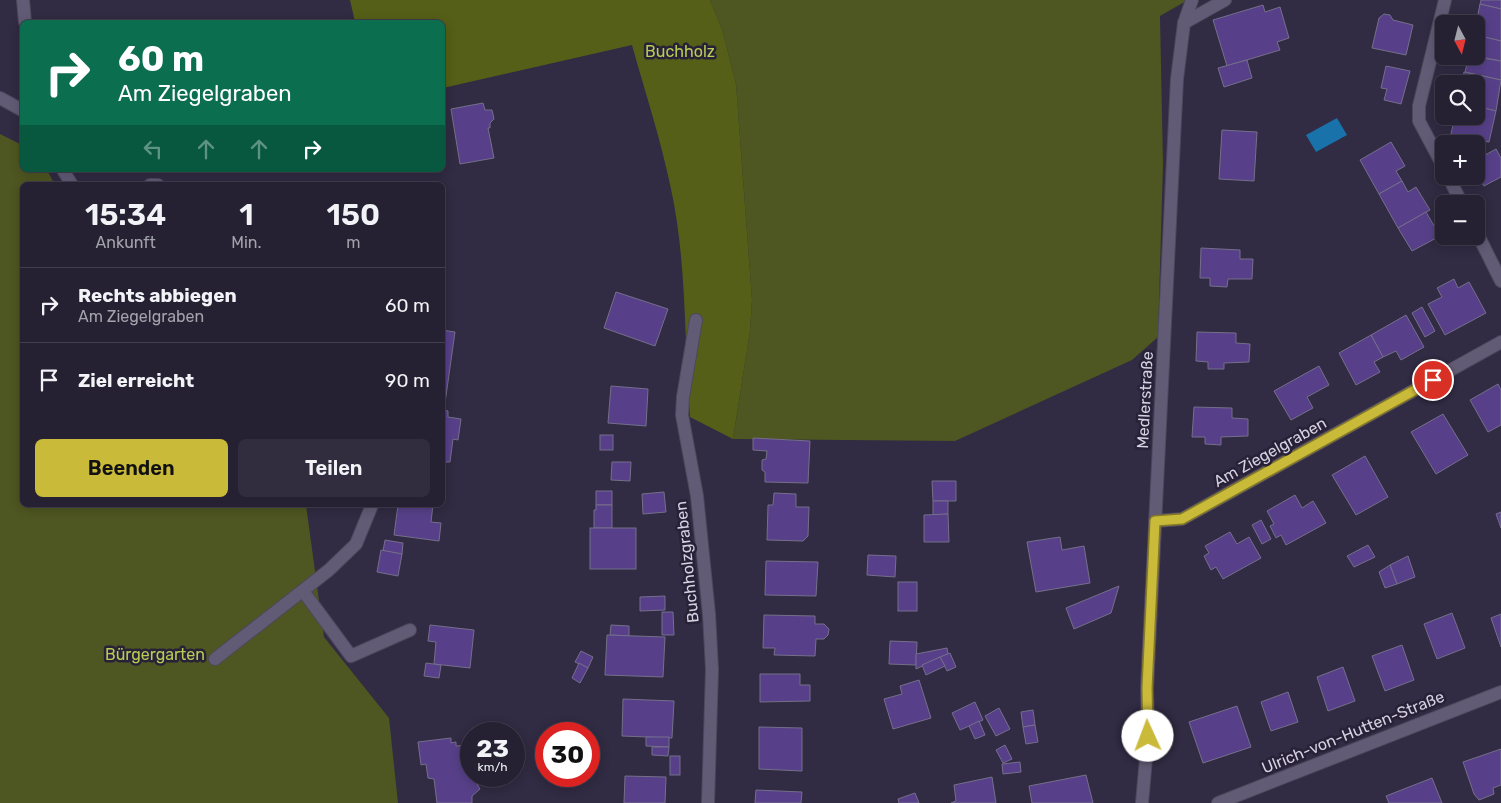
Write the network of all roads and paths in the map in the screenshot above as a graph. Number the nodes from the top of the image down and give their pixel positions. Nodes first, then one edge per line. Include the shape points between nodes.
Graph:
1 (23, 0) edge
2 (1192, 0) edge
3 (1225, 0) edge
4 (1445, 0) edge
5 (25, 20) edge
6 (1184, 23) junction
7 (0, 98) edge
8 (20, 109) edge
9 (1435, 151) edge
10 (1483, 245) edge
11 (1501, 281) edge
12 (696, 320) dead end
13 (1501, 342) edge
14 (371, 507) edge
15 (1155, 521) junction
16 (303, 590) junction
17 (410, 630) dead end
18 (215, 659) dead end
19 (1501, 692) edge
20 (708, 803) edge
21 (1142, 803) edge
22 (1218, 803) edge

1 - 5 street
2 - 6 street, Medlerstraße
3 - 6 street
4 - 9 street via 1419,106 1419,121
6 - 15 street, Medlerstraße via 1177,79
7 - 8 street
10 - 11 street
12 - 20 street, Buchholzgraben via 682,414 697,496 709,614 712,669
13 - 15 street, Am Ziegelgraben via 1182,519
14 - 16 street via 356,544
15 - 21 street, Medlerstraße via 1147,688 1148,736
16 - 17 street via 351,656
16 - 18 street
19 - 22 street, Ulrich-von-Hutten-Straße

